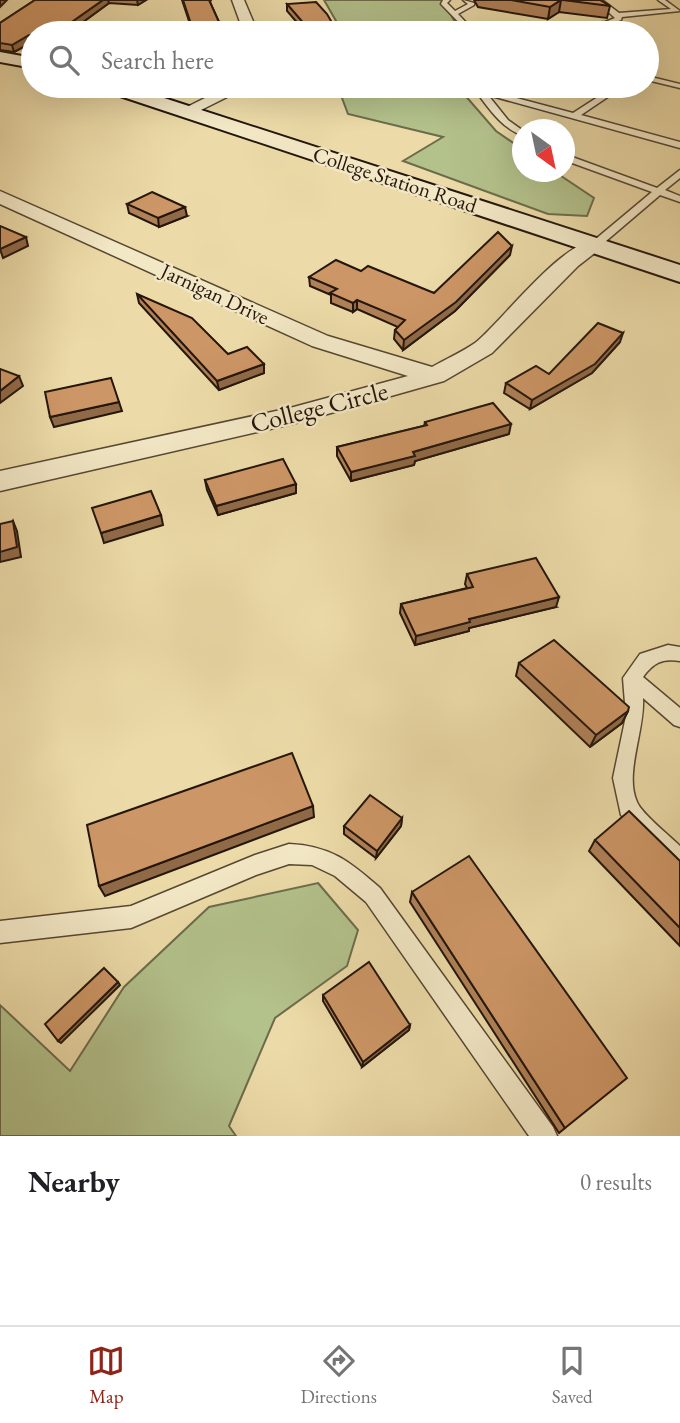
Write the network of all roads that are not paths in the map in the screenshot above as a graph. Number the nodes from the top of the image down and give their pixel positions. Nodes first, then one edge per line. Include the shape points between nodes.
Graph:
1 (228, 0) edge
2 (238, 0) edge
3 (447, 0) edge
4 (466, 0) edge
5 (598, 0) edge
6 (661, 0) edge
7 (636, 5) dead end
8 (648, 13) junction
9 (454, 14) junction
10 (618, 15) junction
11 (246, 21) edge
12 (461, 21) edge
13 (614, 21) edge
14 (0, 57) edge
15 (21, 61) edge
16 (659, 81) edge
17 (680, 86) edge
18 (144, 98) edge
19 (215, 98) edge
20 (485, 98) edge
21 (511, 98) edge
22 (601, 98) edge
23 (185, 112) junction
24 (573, 116) junction
25 (512, 126) edge
26 (680, 145) edge
27 (575, 161) edge
28 (680, 173) edge
29 (659, 192) junction
30 (0, 197) edge
31 (680, 199) edge
32 (595, 245) junction
33 (680, 274) edge
34 (435, 376) junction
35 (0, 481) edge
36 (680, 654) edge
37 (632, 678) junction
38 (680, 719) edge
39 (680, 860) edge
40 (0, 932) edge
41 (544, 1136) edge

1 - 2 street
2 - 11 street
3 - 9 lane via 443,3
4 - 9 lane via 472,4
5 - 10 lane
6 - 8 lane via 677,11
7 - 8 lane
8 - 10 lane
9 - 12 lane
10 - 13 lane
14 - 15 main road
16 - 17 lane
18 - 23 main road, College Station Road
19 - 23 street
20 - 25 lane
21 - 24 lane
22 - 24 lane
23 - 32 main road, College Station Road
24 - 26 lane
27 - 29 lane
28 - 29 lane
29 - 31 lane
29 - 32 lane
30 - 34 street, Jarnigan Drive via 320,341
32 - 33 main road, College Station Road
32 - 34 street, College Circle via 570,261 484,348
34 - 35 street, College Circle via 292,415
36 - 37 lane via 668,652 646,659
37 - 38 lane
37 - 39 lane via 635,716 623,778 628,808
40 - 41 lane via 131,917 255,865 289,854 314,855 342,869 373,895

